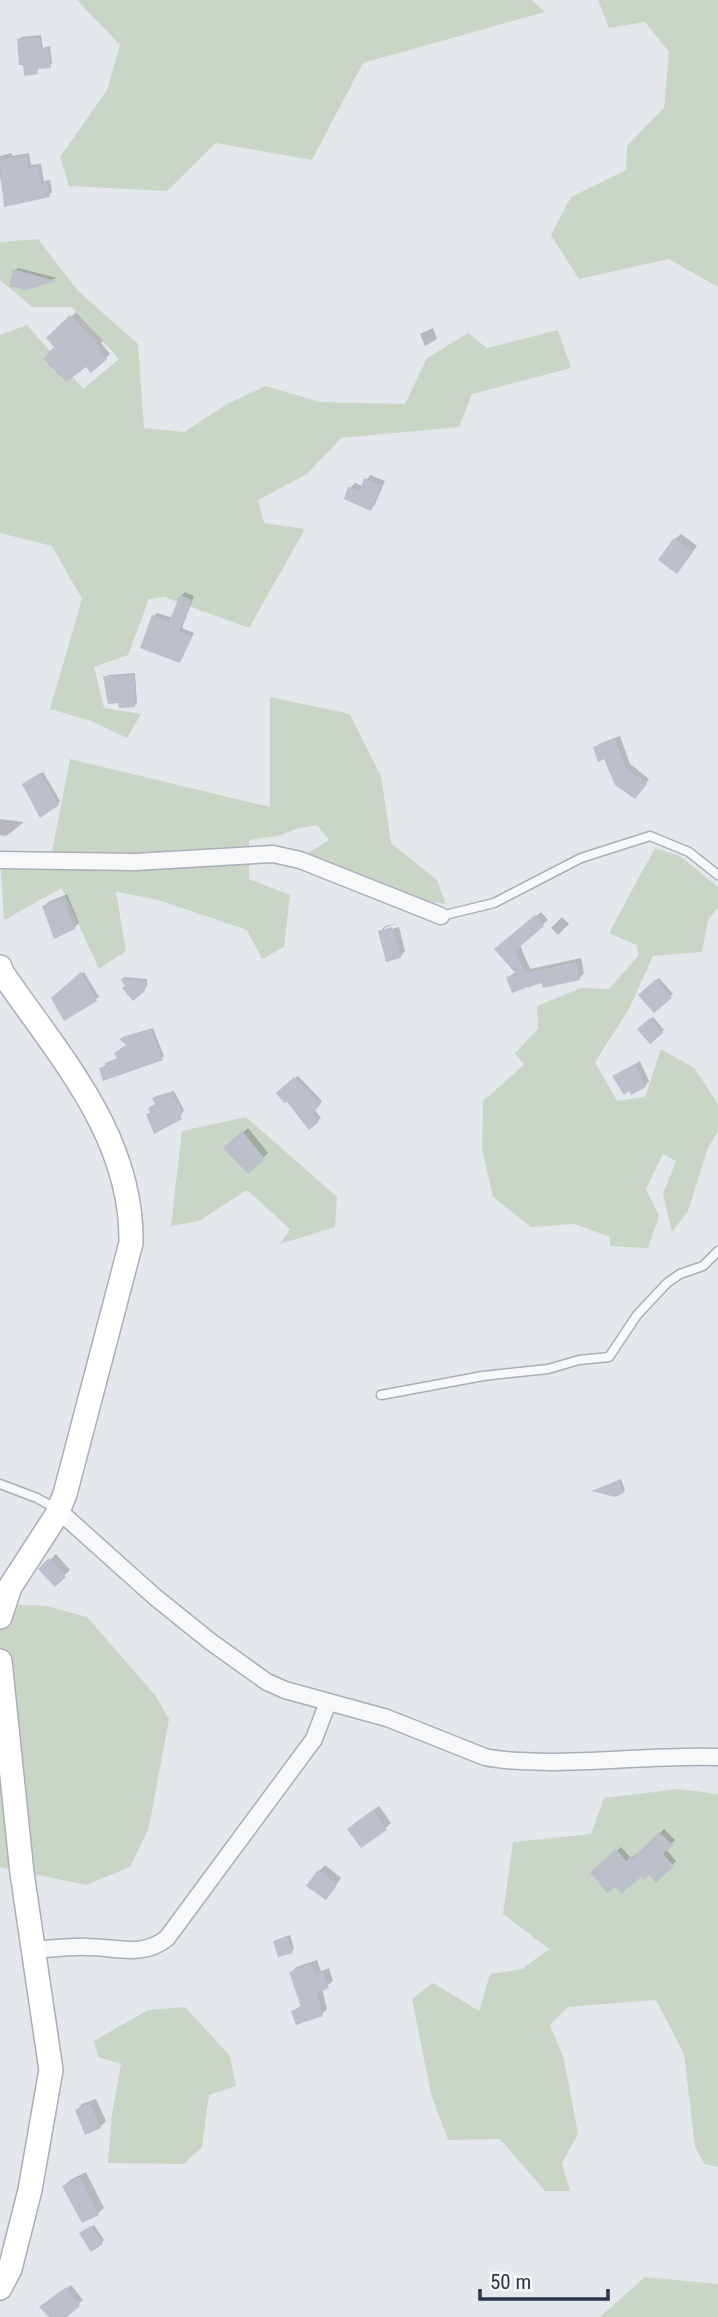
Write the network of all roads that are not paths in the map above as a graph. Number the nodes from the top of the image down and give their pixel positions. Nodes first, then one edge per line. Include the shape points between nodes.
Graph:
1 (0, 860) edge
2 (718, 875) edge
3 (441, 916) joint
4 (0, 967) edge
5 (718, 1251) edge
6 (381, 1395) dead end
7 (0, 1484) edge
8 (59, 1511) junction
9 (0, 1617) edge
10 (0, 1661) edge
11 (328, 1702) junction
12 (718, 1757) edge
13 (33, 1950) junction
14 (0, 2288) edge

1 - 3 street via 135,862 273,853
2 - 3 lane via 689,852 650,836 582,858 495,903
4 - 8 street via 94,1107 118,1160 131,1215 131,1243
5 - 6 lane via 703,1266 667,1283 609,1357
7 - 8 lane
8 - 9 street via 10,1587
8 - 11 street via 155,1597 257,1676 276,1687
10 - 13 street
11 - 12 street via 387,1718 501,1760
11 - 13 street via 314,1739 167,1938 135,1950
13 - 14 street via 50,2082 30,2190 10,2269

